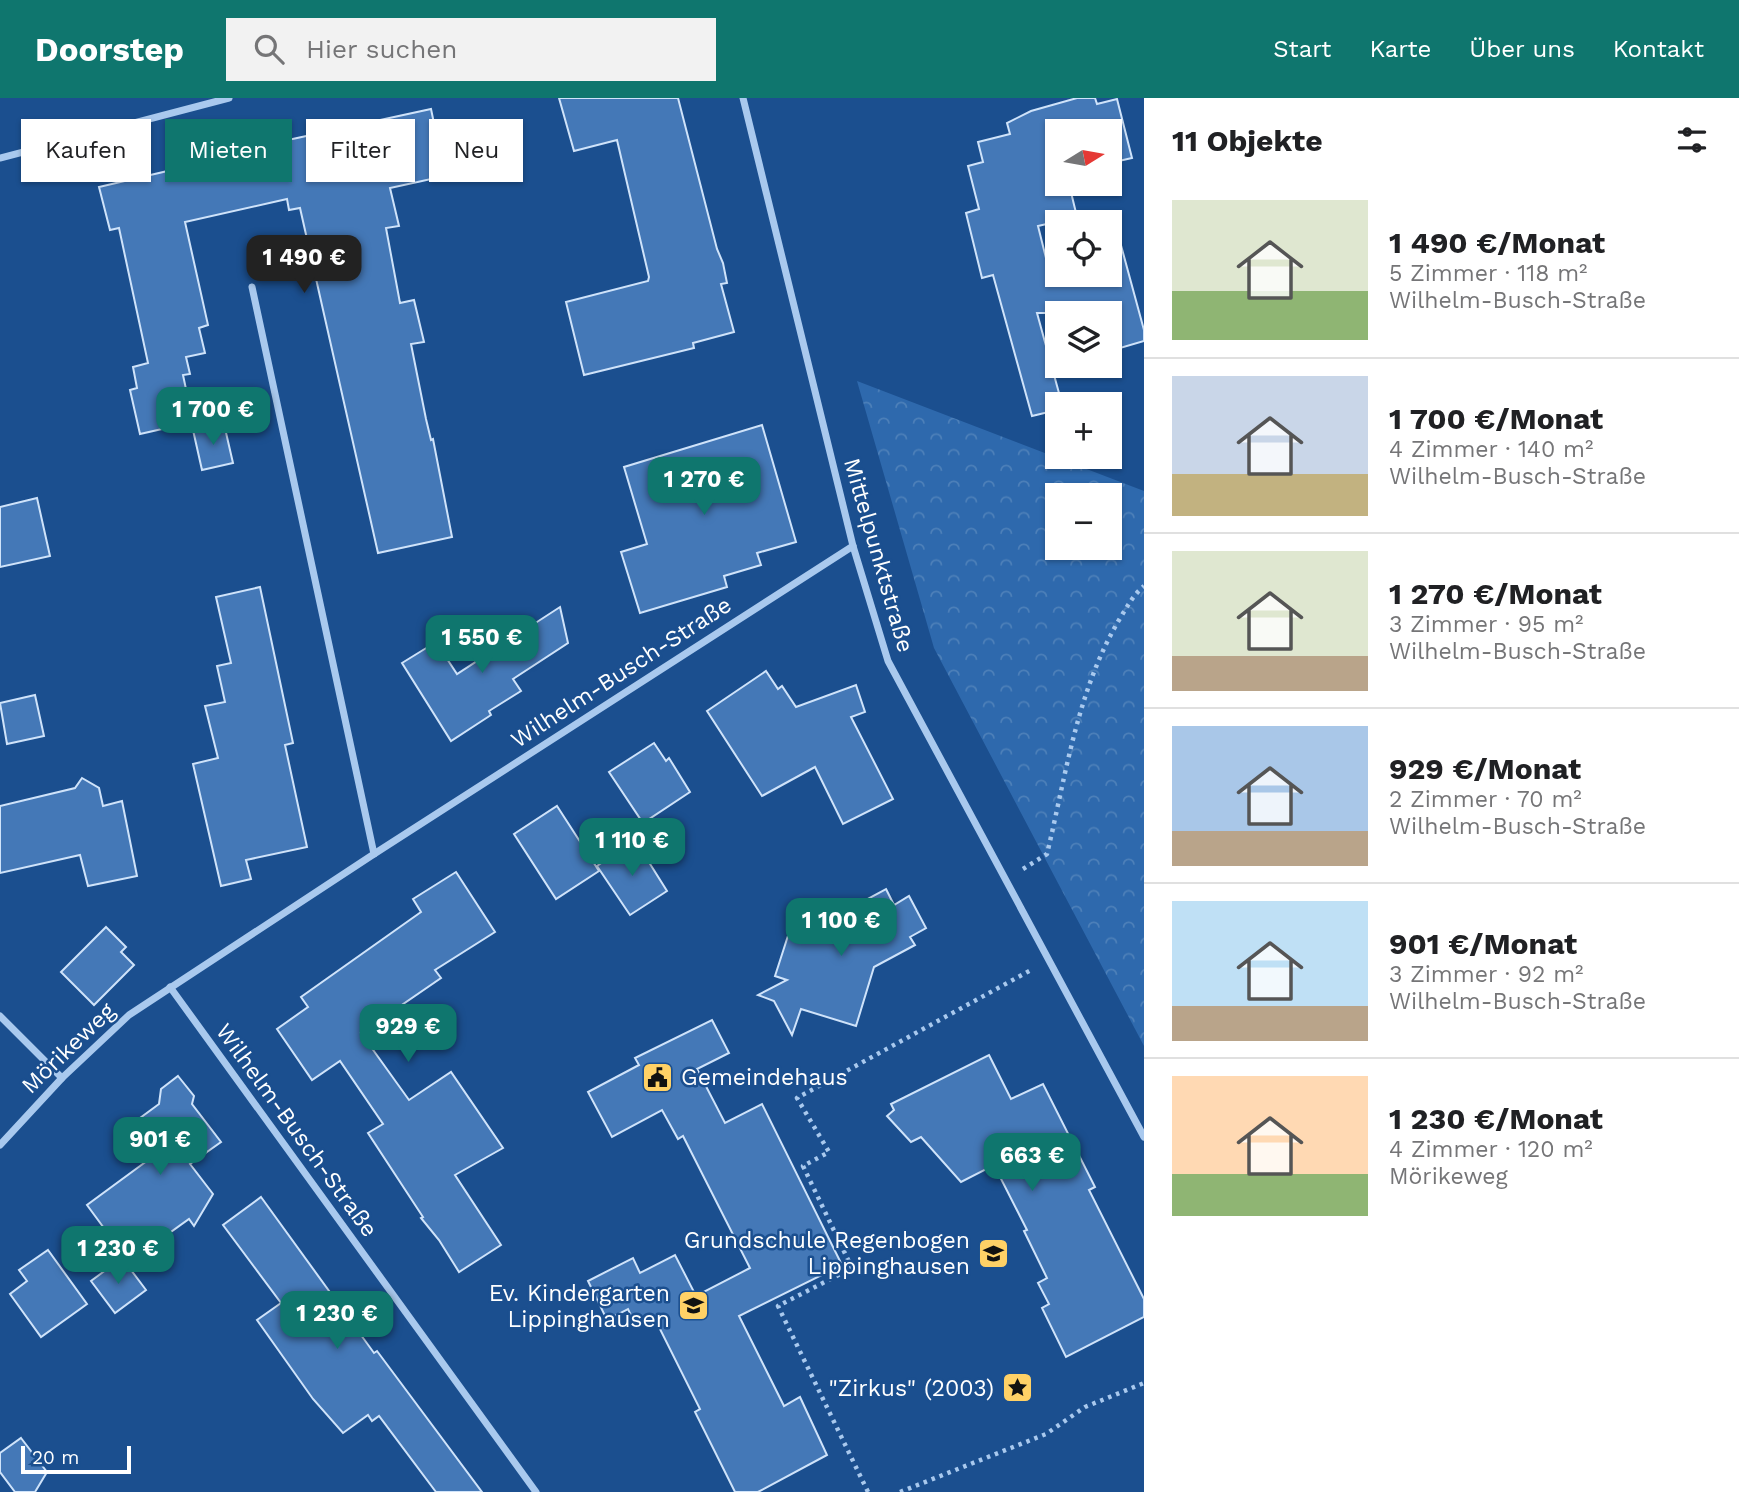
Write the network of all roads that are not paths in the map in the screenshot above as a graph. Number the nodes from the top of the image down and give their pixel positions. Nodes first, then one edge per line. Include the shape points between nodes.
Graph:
1 (229, 98) edge
2 (743, 98) edge
3 (0, 158) edge
4 (252, 287) dead end
5 (853, 545) junction
6 (374, 854) junction
7 (170, 987) junction
8 (0, 1016) edge
9 (62, 1078) junction
10 (1144, 1137) edge
11 (0, 1145) edge
12 (536, 1492) edge

1 - 3 street
2 - 5 street, Mittelpunktstraße
4 - 6 street
5 - 6 street, Wilhelm-Busch-Straße
5 - 10 street, Mittelpunktstraße via 888,661
6 - 7 street, Wilhelm-Busch-Straße
7 - 9 street, Mörikeweg via 130,1015
7 - 12 street, Wilhelm-Busch-Straße
8 - 9 street
9 - 11 street, Mörikeweg

